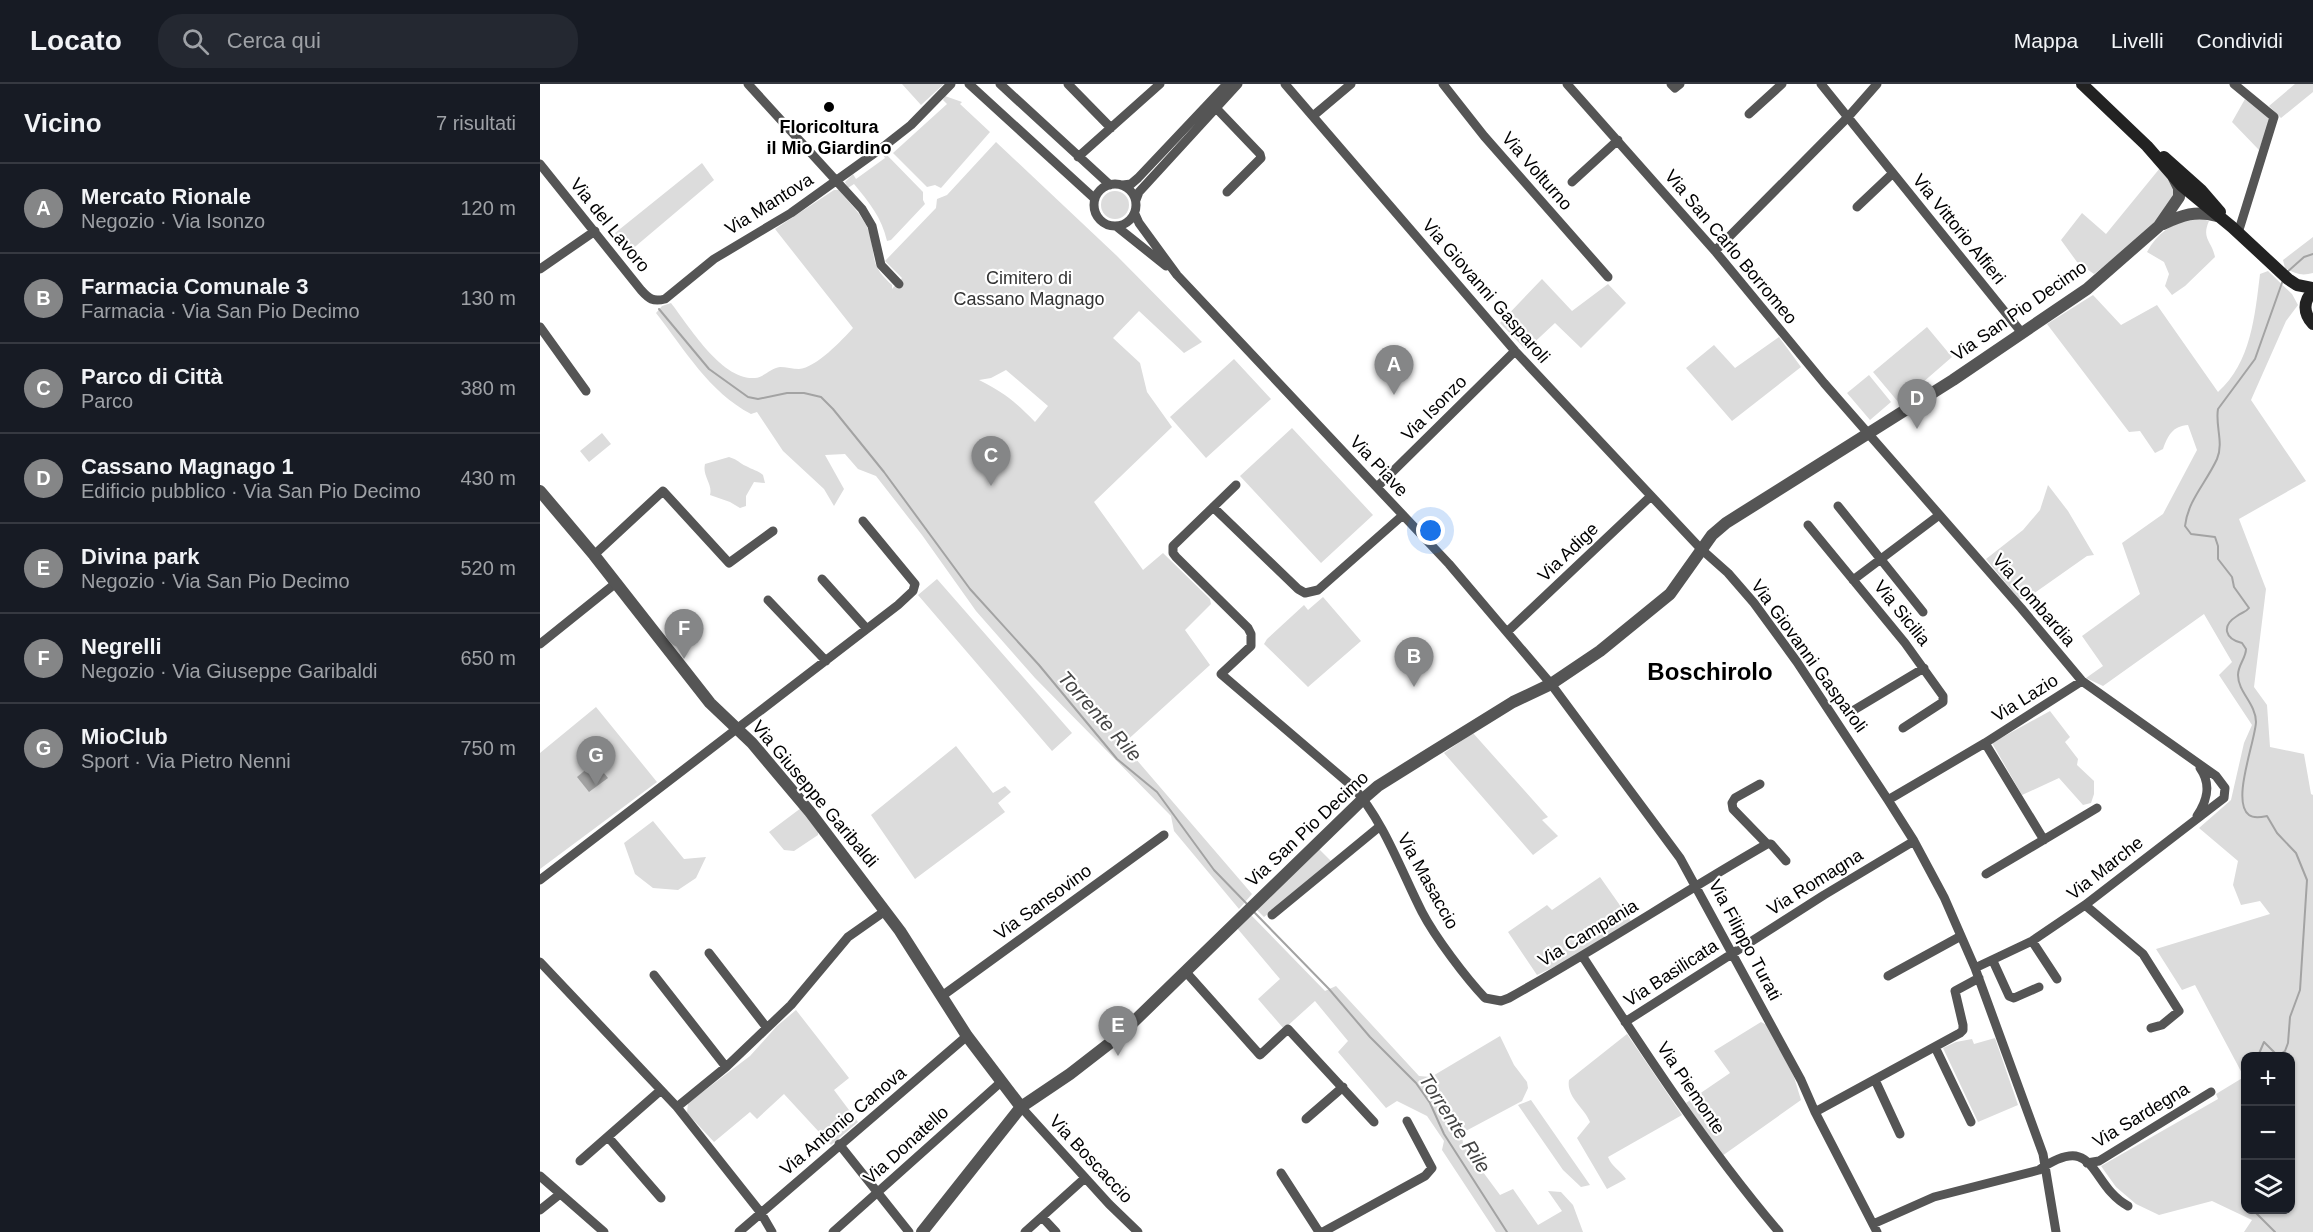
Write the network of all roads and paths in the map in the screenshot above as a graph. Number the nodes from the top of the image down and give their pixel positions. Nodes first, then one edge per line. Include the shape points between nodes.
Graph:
1 (748, 84) edge
2 (951, 84) edge
3 (969, 84) edge
4 (1000, 84) edge
5 (1068, 84) edge
6 (1143, 84) edge
7 (1160, 84) edge
8 (1227, 84) edge
9 (1238, 84) edge
10 (1285, 84) edge
11 (1351, 84) edge
12 (1443, 84) edge
13 (1568, 84) edge
14 (1671, 84) edge
15 (1680, 84) edge
16 (1782, 84) edge
17 (1821, 84) edge
18 (1877, 84) edge
19 (2082, 84) edge
20 (2234, 84) edge
21 (1150, 93) junction
22 (1216, 108) junction
23 (1749, 114) dead end
24 (1313, 116) junction
25 (1848, 117) junction
26 (1110, 128) junction
27 (1618, 140) junction
28 (2147, 146) junction
29 (1077, 157) junction
30 (540, 164) edge
31 (1893, 173) junction
32 (2171, 175) junction
33 (836, 181) junction
34 (1572, 182) dead end
35 (2193, 182) junction
36 (1110, 185) junction
37 (1123, 185) junction
38 (1227, 192) dead end
39 (2194, 196) junction
40 (1095, 199) junction
41 (1136, 200) junction
42 (2177, 202) junction
43 (1857, 207) dead end
44 (2217, 212) junction
45 (1135, 214) junction
46 (2181, 215) junction
47 (1116, 226) junction
48 (2159, 226) junction
49 (2235, 230) junction
50 (595, 231) junction
51 (1715, 251) junction
52 (540, 270) edge
53 (1177, 275) junction
54 (1608, 277) dead end
55 (2288, 279) junction
56 (899, 284) dead end
57 (2313, 290) edge
58 (657, 301) joint
59 (2305, 304) junction
60 (2313, 324) edge
61 (540, 327) edge
62 (2022, 333) junction
63 (1515, 351) junction
64 (586, 391) dead end
65 (1868, 434) junction
66 (1236, 484) dead end
67 (1377, 487) junction
68 (540, 491) edge
69 (1651, 496) junction
70 (1838, 506) dead end
71 (1213, 507) junction
72 (1403, 515) junction
73 (1938, 516) junction
74 (864, 521) dead end
75 (1808, 525) dead end
76 (773, 531) dead end
77 (1701, 549) junction
78 (594, 555) junction
79 (1881, 559) junction
80 (822, 579) dead end
81 (1854, 580) junction
82 (616, 583) junction
83 (768, 600) dead end
84 (1923, 612) dead end
85 (867, 629) junction
86 (1507, 632) junction
87 (540, 644) edge
88 (826, 661) junction
89 (1924, 668) junction
90 (2082, 681) junction
91 (1551, 684) junction
92 (1849, 713) dead end
93 (1903, 728) dead end
94 (739, 729) junction
95 (1985, 743) junction
96 (2197, 764) junction
97 (1760, 784) dead end
98 (1363, 799) junction
99 (1888, 800) junction
100 (2097, 808) dead end
101 (2196, 818) junction
102 (1379, 827) junction
103 (1164, 835) dead end
104 (2044, 840) junction
105 (1914, 841) junction
106 (1767, 844) junction
107 (1786, 861) dead end
108 (1986, 874) dead end
109 (540, 880) edge
110 (1696, 885) junction
111 (2085, 905) junction
112 (885, 911) junction
113 (1272, 915) dead end
114 (1961, 936) junction
115 (2032, 941) junction
116 (709, 953) dead end
117 (1733, 953) junction
118 (1583, 957) junction
119 (1993, 961) junction
120 (540, 962) edge
121 (1975, 968) junction
122 (1185, 971) junction
123 (654, 975) dead end
124 (1888, 976) dead end
125 (1979, 978) junction
126 (2057, 979) dead end
127 (2038, 987) dead end
128 (942, 996) junction
129 (1493, 1001) joint
130 (1625, 1022) junction
131 (767, 1028) junction
132 (2151, 1028) dead end
133 (967, 1036) junction
134 (1935, 1047) junction
135 (726, 1067) junction
136 (1875, 1080) junction
137 (1001, 1082) junction
138 (1343, 1088) junction
139 (661, 1090) junction
140 (2211, 1092) dead end
141 (677, 1107) junction
142 (1021, 1107) junction
143 (1815, 1112) junction
144 (1305, 1119) dead end
145 (1407, 1121) dead end
146 (1374, 1122) dead end
147 (1971, 1122) dead end
148 (1899, 1134) dead end
149 (608, 1137) junction
150 (839, 1144) junction
151 (580, 1161) dead end
152 (2087, 1163) junction
153 (2045, 1165) junction
154 (1281, 1173) dead end
155 (540, 1176) edge
156 (1085, 1178) junction
157 (879, 1192) junction
158 (560, 1194) junction
159 (661, 1198) dead end
160 (2128, 1206) dead end
161 (540, 1210) edge
162 (761, 1213) junction
163 (1042, 1217) junction
164 (1875, 1228) edge
165 (604, 1232) edge
166 (739, 1232) edge
167 (772, 1232) edge
168 (833, 1232) edge
169 (909, 1232) edge
170 (922, 1232) edge
171 (1024, 1232) edge
172 (1056, 1232) edge
173 (1138, 1232) edge
174 (1321, 1232) edge
175 (1779, 1232) edge
176 (2056, 1232) edge

1 - 33 street
2 - 33 street, Via Mantova via 911,125
3 - 40 street
4 - 29 street
5 - 26 street
6 - 21 street
7 - 21 street
8 - 37 street via 1138,178
9 - 22 street
10 - 24 street, Via Giovanni Gasparoli
11 - 24 street
12 - 54 street, Via Volturno
13 - 27 street, Via San Carlo Borromeo
14 - 15 street via 1675,88
16 - 23 street
17 - 25 street, Via Vittorio Alfieri
18 - 25 street
19 - 28 main road
20 - 49 street via 2274,117
21 - 26 street
22 - 38 street via 1261,158
22 - 41 street
24 - 63 street, Via Giovanni Gasparoli
25 - 31 street, Via Vittorio Alfieri
25 - 51 street
26 - 29 street
27 - 34 street
27 - 51 street, Via San Carlo Borromeo
28 - 32 main road
28 - 35 main road
29 - 36 street
30 - 50 street, Via del Lavoro
31 - 43 street, Via Vittorio Alfieri
31 - 62 street, Via Vittorio Alfieri
32 - 39 main road
32 - 42 street via 2179,188
33 - 56 street via 866,215 882,265
33 - 58 street, Via Mantova via 714,259 665,299
35 - 39 street
35 - 44 main road
36 - 37 street
36 - 40 street
37 - 41 street
39 - 42 street
39 - 44 main road
39 - 46 street, Via San Pio Decimo
40 - 47 street via 1100,219
41 - 45 street
42 - 48 street, Via San Pio Decimo
44 - 46 street, Via San Pio Decimo
44 - 49 main road
45 - 47 street
45 - 53 street, Via Piave
46 - 48 street, Via San Pio Decimo
47 - 53 street, Via Piave
48 - 62 street, Via San Pio Decimo via 2087,289
49 - 55 main road
50 - 52 street
50 - 58 street, Via del Lavoro via 641,290
51 - 65 street, Via San Carlo Borromeo
53 - 67 street, Via Piave
55 - 57 main road
55 - 59 main road
57 - 59 main road
59 - 60 main road
61 - 64 street
62 - 65 street, Via San Pio Decimo
63 - 67 street, Via Isonzo
63 - 69 street, Via Giovanni Gasparoli
65 - 73 street, Via Lombardia
65 - 77 street, Via San Pio Decimo via 1742,512 1712,535
66 - 71 street
67 - 72 street, Via Piave
68 - 78 street, Via Giuseppe Garibaldi
69 - 77 street, Via Giovanni Gasparoli
69 - 86 street, Via Adige
70 - 79 street, Via Sicilia
71 - 72 street via 1305,593 1318,590
71 - 98 street, Via Masaccio via 1177,541 1173,553 1251,634 1251,646 1221,674
72 - 86 street, Via Piave
73 - 79 street, Via Sicilia
73 - 90 street, Via Lombardia
74 - 85 street via 915,584 913,591
75 - 81 street, Via Sicilia
76 - 78 street via 729,563 663,491
77 - 91 street, Via San Pio Decimo via 1663,602
77 - 99 street, Via Giovanni Gasparoli via 1754,603
78 - 82 street, Via Giuseppe Garibaldi
79 - 81 street, Via Sicilia
79 - 84 street, Via Sicilia
80 - 85 street
81 - 89 street, Via Sicilia
82 - 87 street
82 - 94 street, Via Giuseppe Garibaldi via 710,703
83 - 88 street
85 - 88 street
86 - 91 street, Via Piave
88 - 94 street
89 - 92 street, Via Sicilia
89 - 93 street, Via Sicilia via 1943,702
90 - 95 street, Via Lazio
90 - 96 street, Via Lombardia
91 - 98 street, Via San Pio Decimo via 1495,712 1377,786
91 - 110 street, Via Filippo Turati
94 - 109 street
94 - 112 street, Via Giuseppe Garibaldi via 810,812
95 - 99 street, Via Lazio
95 - 104 street, Via Lazio
96 - 101 street, Via Marche via 2208,788
96 - 101 street, Via Marche via 2222,782 2226,794
97 - 106 street via 1732,803
98 - 102 street, Via Masaccio
98 - 122 street, Via San Pio Decimo
99 - 105 street, Via Giovanni Gasparoli
100 - 104 street
101 - 111 street, Via Marche
102 - 113 street
102 - 129 street, Via Masaccio via 1428,924 1480,993
103 - 128 street, Via Sansovino
104 - 108 street
105 - 114 street, Via Giovanni Gasparoli
105 - 117 street, Via Romagna
106 - 107 street
106 - 110 street, Via Campania
110 - 117 street, Via Filippo Turati
110 - 118 street, Via Campania
111 - 115 street, Via Marche
111 - 132 street via 2143,954 2179,1011 2162,1025
112 - 128 street, Via Giuseppe Garibaldi
112 - 131 street via 848,937
114 - 121 street, Via Giovanni Gasparoli
114 - 124 street
115 - 119 street, Via Marche
115 - 126 street
116 - 131 street
117 - 130 street, Via Basilicata
117 - 143 street, Via Filippo Turati
118 - 129 street, Via Campania via 1509,998
118 - 130 street, Via Piemonte
119 - 121 street, Via Marche
119 - 127 street via 2009,996 2014,998
120 - 139 street
121 - 125 street, Via Giovanni Gasparoli
122 - 138 street via 1260,1055 1288,1029
122 - 142 street, Via San Pio Decimo via 1119,1036
123 - 135 street
125 - 134 street via 1955,991 1963,1030
125 - 153 street, Via Giovanni Gasparoli
128 - 133 street, Via Giuseppe Garibaldi
130 - 175 street, Via Piemonte via 1737,1182
131 - 135 street
133 - 137 street, Via Giuseppe Garibaldi
133 - 150 street, Via Antonio Canova
134 - 136 street
134 - 147 street
135 - 141 street
136 - 143 street
136 - 148 street
137 - 142 street, Via Giuseppe Garibaldi
137 - 157 street, Via Donatello
138 - 144 street
138 - 146 street
139 - 141 street
139 - 149 street
140 - 152 street, Via Sardegna via 2099,1161
141 - 162 street
142 - 156 street, Via Boscaccio
142 - 170 street, Via San Pio Decimo
143 - 164 street, Via Filippo Turati
145 - 174 street via 1432,1168 1430,1171
149 - 151 street
149 - 159 street
150 - 157 street
150 - 162 street, Via Antonio Canova
152 - 153 street, Via Sardegna via 2072,1155
152 - 160 street, Via Sardegna via 2114,1196
153 - 164 street, Via Sardegna via 2039,1170 1934,1197
153 - 176 street, Via Giovanni Gasparoli
154 - 174 street
155 - 158 street
156 - 163 street
156 - 173 street, Via Boscaccio
157 - 168 street, Via Donatello
157 - 169 street
158 - 161 street
158 - 165 street
162 - 166 street, Via Antonio Canova
162 - 167 street
163 - 171 street
163 - 172 street

